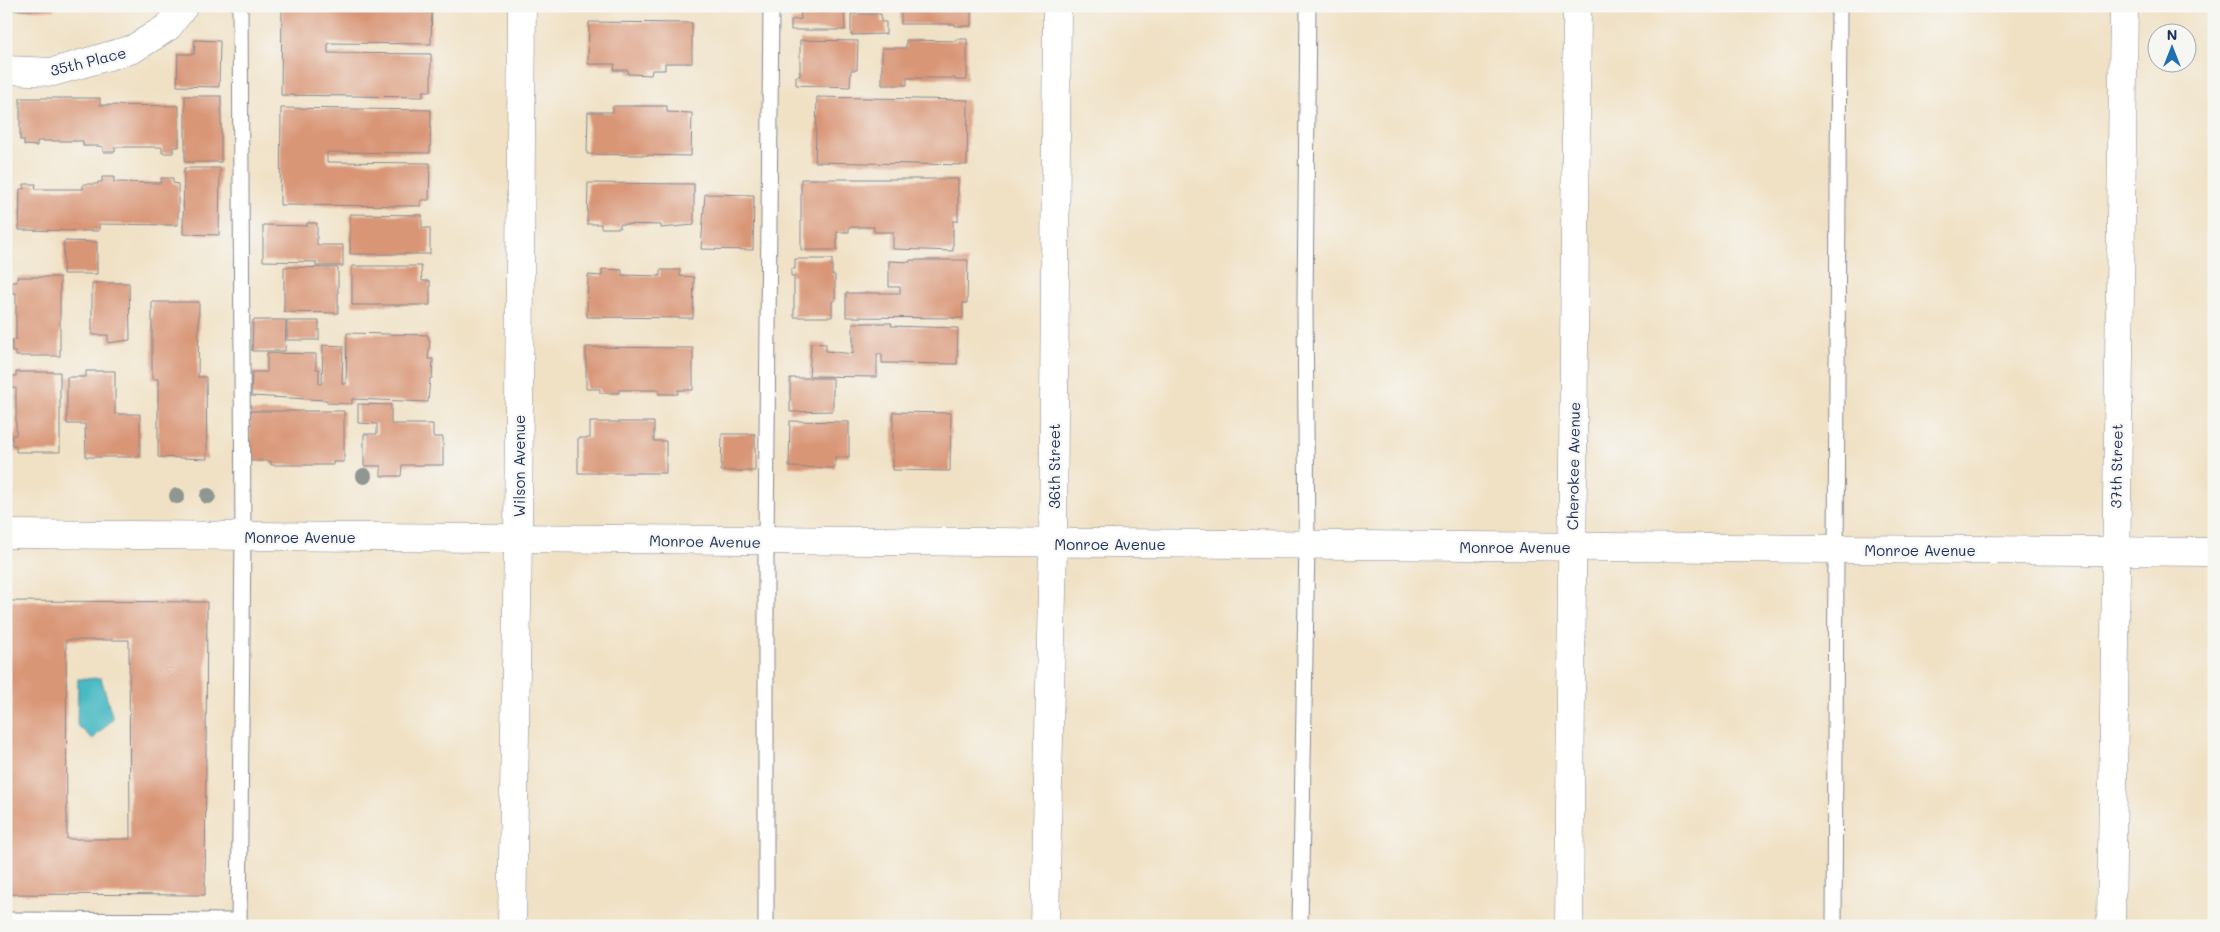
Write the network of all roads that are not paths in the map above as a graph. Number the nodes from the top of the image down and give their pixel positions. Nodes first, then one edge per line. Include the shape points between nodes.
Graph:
1 (184, 6) edge
2 (240, 6) edge
3 (522, 6) edge
4 (771, 6) edge
5 (1057, 6) edge
6 (1308, 6) edge
7 (1577, 6) edge
8 (1838, 6) edge
9 (2124, 6) edge
10 (6, 70) edge
11 (6, 534) edge
12 (243, 536) junction
13 (518, 539) junction
14 (766, 541) junction
15 (1053, 544) junction
16 (1307, 546) junction
17 (1572, 548) junction
18 (1835, 550) junction
19 (2115, 550) junction
20 (2214, 552) edge
21 (6, 920) edge
22 (239, 923) edge
23 (512, 926) edge
24 (766, 926) edge
25 (1045, 926) edge
26 (1300, 926) edge
27 (1569, 926) edge
28 (1834, 926) edge
29 (2111, 926) edge

1 - 10 street, 35th Place via 168,27 133,50 53,72
2 - 12 lane
3 - 13 street, Wilson Avenue
4 - 14 lane
5 - 15 street, 36th Street
6 - 16 lane via 1304,302
7 - 17 street, Cherokee Avenue
8 - 18 lane
9 - 19 street, 37th Street
11 - 12 street, Monroe Avenue
12 - 13 street, Monroe Avenue
12 - 22 lane
13 - 14 street, Monroe Avenue
13 - 23 street, Wilson Avenue
14 - 15 street, Monroe Avenue
14 - 24 lane
15 - 16 street, Monroe Avenue
15 - 25 street, 36th Street
16 - 17 street, Monroe Avenue
16 - 26 lane
17 - 18 street, Monroe Avenue
17 - 27 street, Cherokee Avenue
18 - 19 street, Monroe Avenue
18 - 28 lane
19 - 20 street, Monroe Avenue
19 - 29 street, 37th Street
21 - 22 lane

